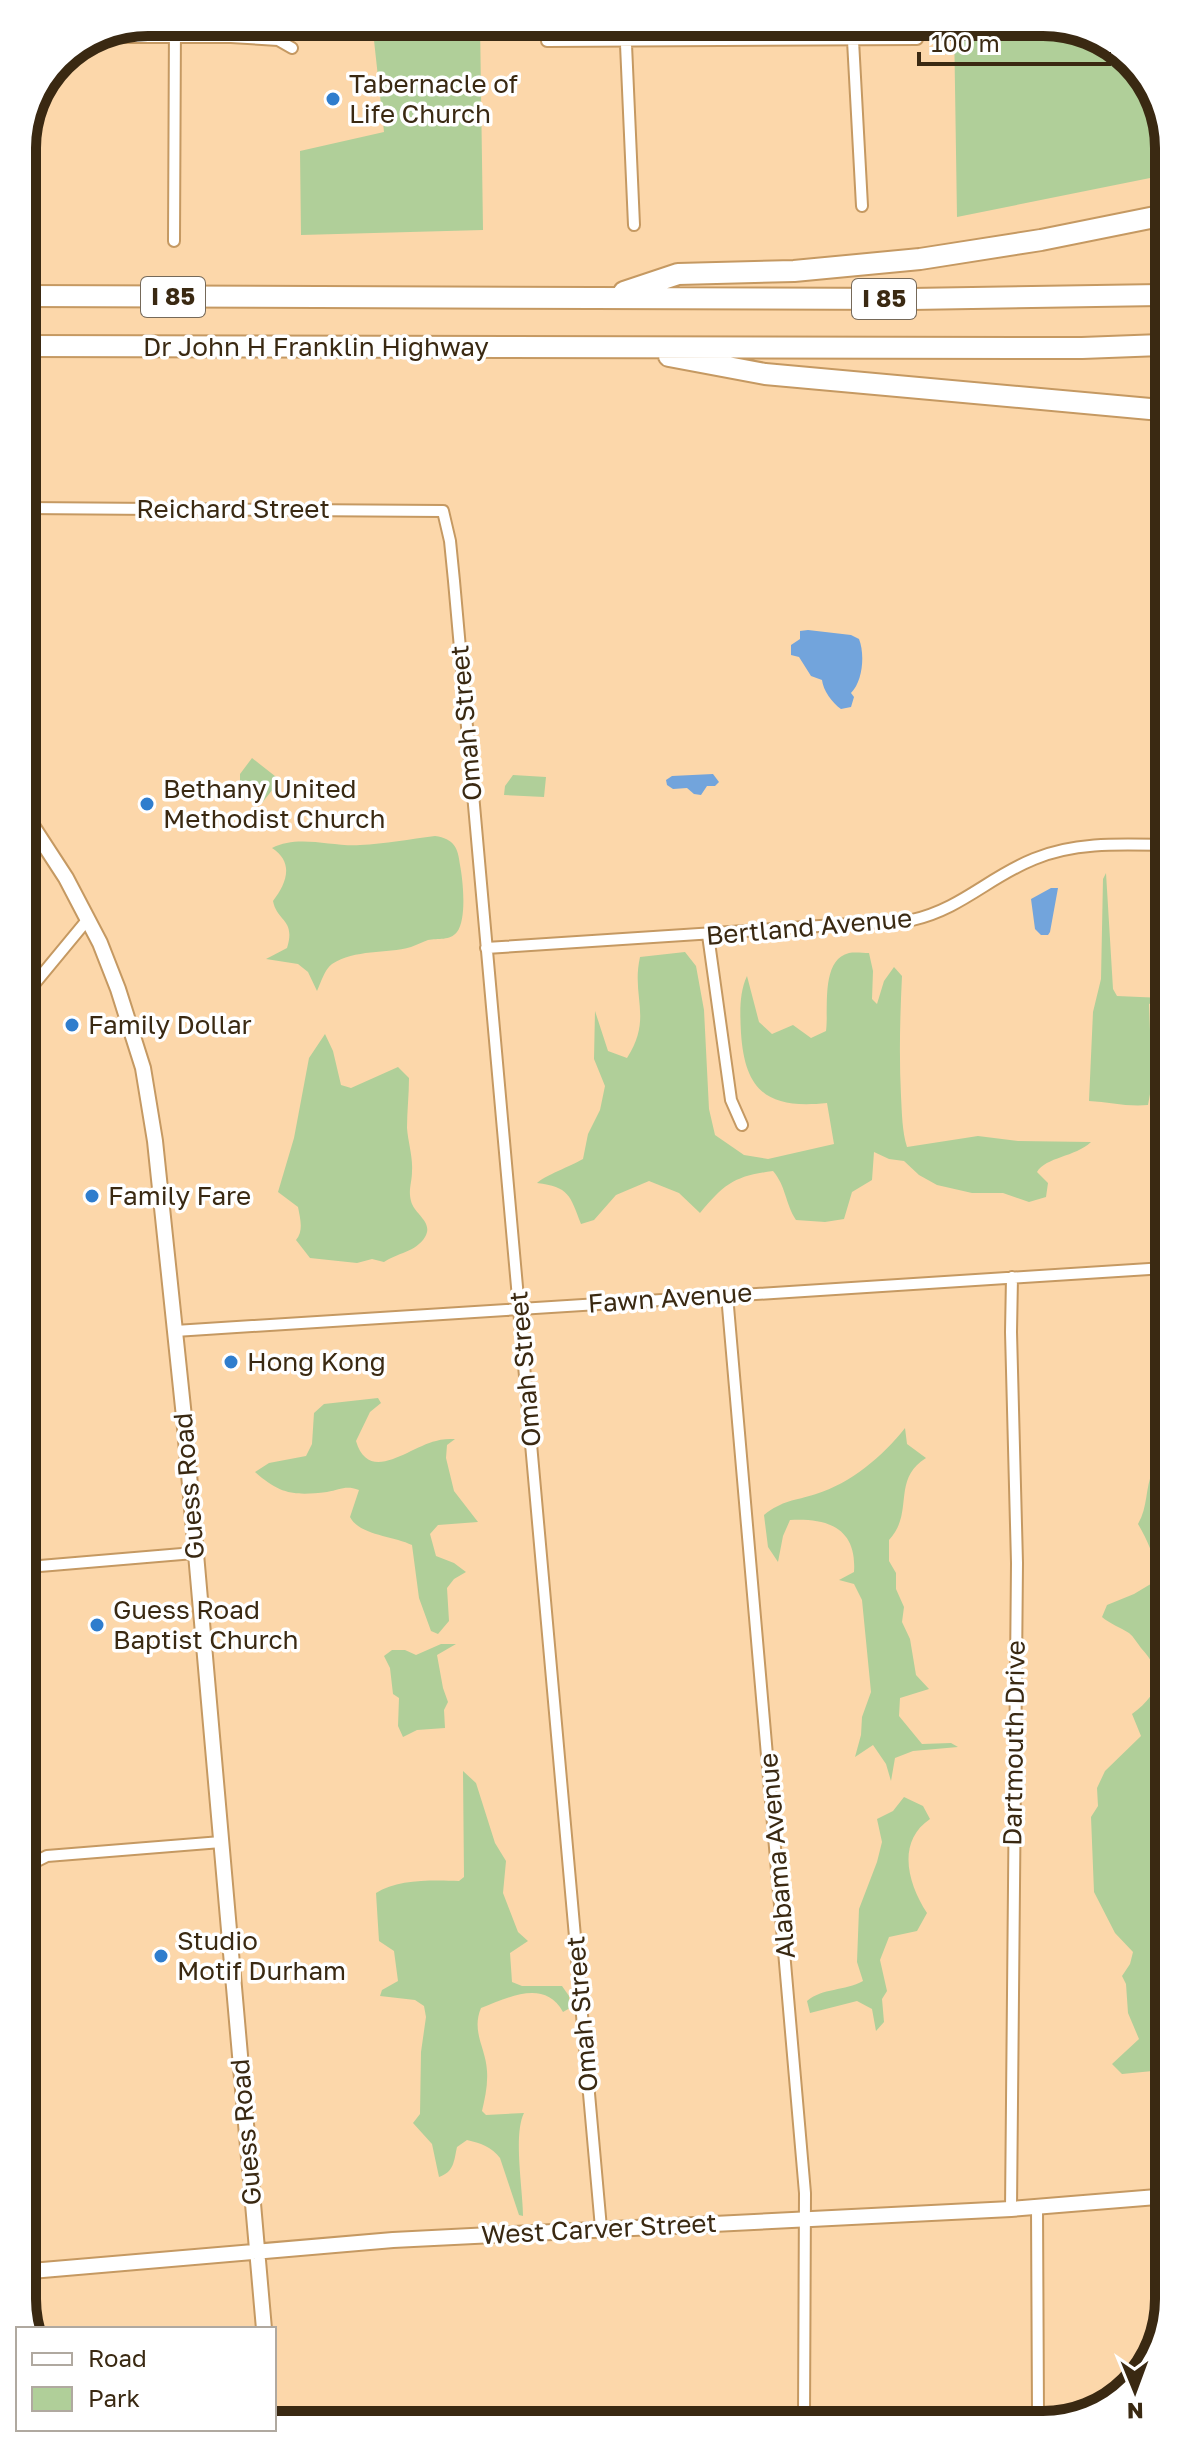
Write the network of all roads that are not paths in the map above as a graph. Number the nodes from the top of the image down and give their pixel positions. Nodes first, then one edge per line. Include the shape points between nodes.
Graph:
1 (626, 36) edge
2 (853, 36) edge
3 (132, 37) edge
4 (175, 38) junction
5 (917, 39) dead end
6 (547, 41) dead end
7 (626, 41) junction
8 (853, 41) junction
9 (292, 48) dead end
10 (862, 206) dead end
11 (1155, 217) edge
12 (634, 225) dead end
13 (174, 241) dead end
14 (36, 288) edge
15 (1155, 295) edge
16 (36, 296) edge
17 (56, 296) junction
18 (608, 298) junction
19 (1155, 345) edge
20 (36, 346) edge
21 (609, 347) junction
22 (1155, 409) edge
23 (36, 508) edge
24 (443, 511) joint
25 (36, 831) edge
26 (1155, 845) edge
27 (88, 919) junction
28 (708, 935) junction
29 (486, 948) junction
30 (36, 982) edge
31 (742, 1125) dead end
32 (1155, 1269) edge
33 (1012, 1277) junction
34 (727, 1295) junction
35 (520, 1308) junction
36 (175, 1331) junction
37 (194, 1553) junction
38 (36, 1566) edge
39 (221, 1842) junction
40 (36, 1862) edge
41 (1155, 2197) edge
42 (1037, 2207) junction
43 (1011, 2209) junction
44 (807, 2218) junction
45 (601, 2228) junction
46 (257, 2250) junction
47 (36, 2271) edge
48 (264, 2327) edge
49 (804, 2411) edge
50 (1038, 2411) edge

1 - 7 street
2 - 8 street
3 - 4 street
4 - 9 street via 278,40
4 - 13 street
5 - 8 street
6 - 7 street
7 - 8 street
7 - 12 street
8 - 10 street
11 - 18 highway via 920,259 794,271 678,274
14 - 17 highway
15 - 18 highway, I 85
16 - 17 highway, I 85
17 - 18 highway, I 85
19 - 21 highway, I 85
20 - 21 highway, Dr John H Franklin Highway / I 85
21 - 22 highway via 765,374
23 - 24 street, Reichard Street
24 - 29 street, Omah Street via 450,541
25 - 27 main road, Guess Road
26 - 28 street, Bertland Avenue via 1056,851 991,881 954,906 912,920
27 - 30 street
27 - 36 main road, Guess Road via 143,1068
28 - 29 street, Bertland Avenue
28 - 31 street via 731,1100
29 - 35 street, Omah Street
32 - 33 street, Fawn Avenue
33 - 34 street, Fawn Avenue
33 - 43 street, Dartmouth Drive via 1017,1563
34 - 35 street, Fawn Avenue
34 - 44 street, Alabama Avenue
35 - 36 street, Fawn Avenue
35 - 45 street, Omah Street
36 - 37 main road, Guess Road
37 - 38 street
37 - 39 main road, Guess Road
39 - 40 street via 47,1856
39 - 46 main road, Guess Road
41 - 42 main road, West Carver Street
42 - 43 main road, West Carver Street
42 - 50 street
43 - 44 main road, West Carver Street
44 - 45 main road, West Carver Street
44 - 49 street, Alabama Avenue
45 - 46 main road, West Carver Street
46 - 47 main road, West Carver Street
46 - 48 main road, Guess Road

